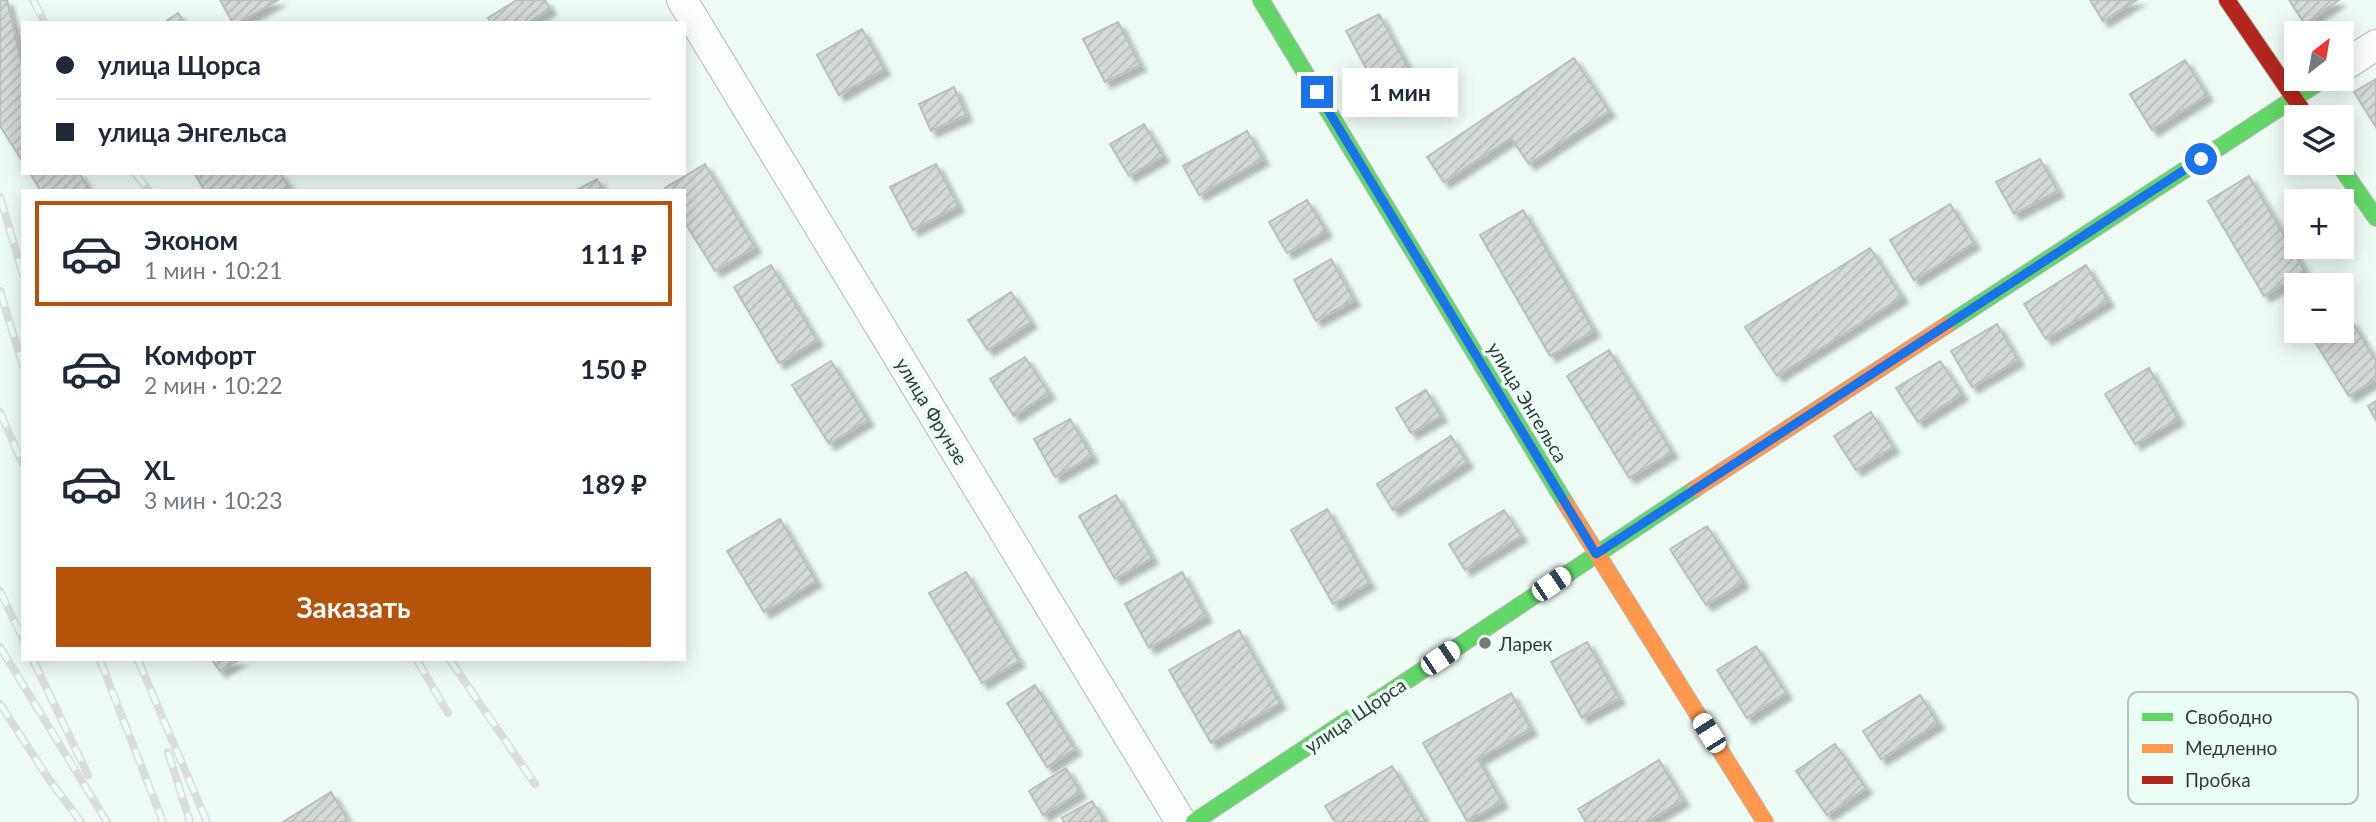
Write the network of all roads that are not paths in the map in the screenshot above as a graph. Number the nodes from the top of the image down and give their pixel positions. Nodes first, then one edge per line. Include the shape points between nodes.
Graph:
1 (682, 0) edge
2 (1261, 0) edge
3 (2227, 0) edge
4 (2376, 45) edge
5 (2354, 59) edge
6 (2306, 91) edge
7 (2294, 99) junction
8 (2298, 105) edge
9 (2346, 175) edge
10 (2376, 218) edge
11 (1596, 554) junction
12 (1181, 822) edge
13 (1194, 822) edge
14 (1765, 822) edge

1 - 12 street, улица Фрунзе
2 - 11 street, улица Энгельса
3 - 7 street
4 - 5 street
6 - 7 street, улица Щорса
7 - 8 street
7 - 11 street, улица Щорса
9 - 10 street
11 - 13 street, улица Щорса
11 - 14 street, улица Энгельса

